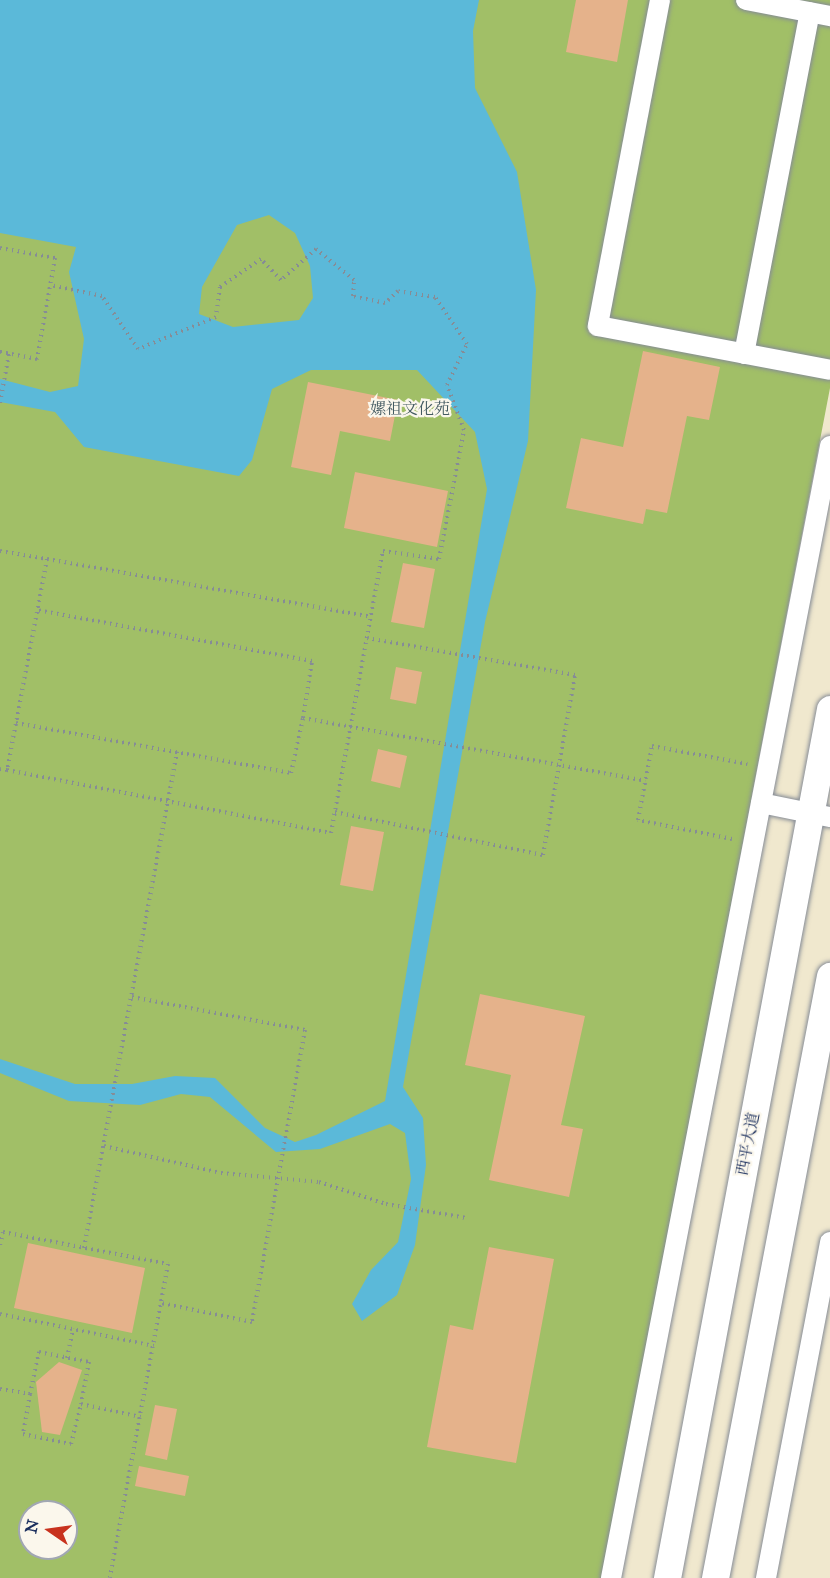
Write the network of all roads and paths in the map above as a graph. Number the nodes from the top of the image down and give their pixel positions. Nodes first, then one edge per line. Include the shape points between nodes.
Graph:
1 (660, 0) edge
2 (746, 0) edge
3 (810, 12) junction
4 (830, 16) edge
5 (0, 248) edge
6 (50, 285) junction
7 (0, 352) edge
8 (9, 354) junction
9 (744, 354) junction
10 (830, 370) edge
11 (0, 403) edge
12 (830, 446) edge
13 (0, 551) edge
14 (47, 559) junction
15 (37, 610) junction
16 (371, 617) junction
17 (367, 638) junction
18 (830, 709) edge
19 (303, 718) junction
20 (16, 723) junction
21 (351, 727) junction
22 (177, 752) junction
23 (559, 766) junction
24 (768, 768) junction
25 (0, 769) edge
26 (7, 770) junction
27 (645, 781) junction
28 (168, 802) junction
29 (761, 803) junction
30 (335, 812) junction
31 (820, 815) edge
32 (753, 844) junction
33 (830, 976) edge
34 (132, 997) junction
35 (104, 1146) junction
36 (278, 1178) junction
37 (467, 1218) dead end
38 (830, 1242) edge
39 (0, 1245) edge
40 (84, 1248) junction
41 (161, 1303) junction
42 (0, 1314) edge
43 (73, 1329) junction
44 (154, 1346) junction
45 (67, 1358) junction
46 (0, 1389) edge
47 (30, 1394) junction
48 (81, 1404) junction
49 (141, 1417) junction
50 (110, 1578) edge
51 (611, 1578) edge
52 (667, 1578) edge
53 (715, 1578) edge
54 (766, 1578) edge

1 - 9 street via 598,326
2 - 3 street
3 - 4 street
3 - 9 street
5 - 6 path via 55,258
6 - 8 path via 37,359
6 - 16 path via 102,296 138,349 216,317 220,287 261,259 281,280 316,249 354,280 353,296 385,303 398,291 435,297 467,344 447,385 464,430 439,559 383,550
7 - 8 path
8 - 11 path
9 - 10 street
12 - 24 street
13 - 14 path
14 - 15 path
14 - 16 path
15 - 19 path via 312,661
15 - 20 path
16 - 17 path
17 - 21 path
17 - 23 path via 575,675
18 - 31 main road, 西平大道
19 - 21 path
19 - 22 path via 291,773
20 - 22 path
20 - 26 path
21 - 23 path
21 - 30 path
22 - 28 path
23 - 27 path
23 - 30 path via 543,855
24 - 27 path via 652,746
24 - 29 street
25 - 26 path
26 - 28 path
27 - 32 path via 638,820
28 - 30 path via 331,833
28 - 34 path
29 - 31 street
29 - 32 street
31 - 52 main road, 西平大道
32 - 51 street
33 - 53 main road
34 - 35 path
34 - 36 path via 305,1030
35 - 36 path via 221,1173
35 - 40 path
36 - 37 path via 319,1182 386,1204
36 - 41 path via 252,1322
38 - 54 street
39 - 40 path via 3,1232
40 - 41 path via 168,1264
41 - 44 path
42 - 43 path
43 - 44 path
43 - 45 path
44 - 49 path
45 - 47 path via 39,1352
45 - 48 path via 89,1362
46 - 47 path
47 - 48 path via 22,1434 71,1444
48 - 49 path
49 - 50 path

